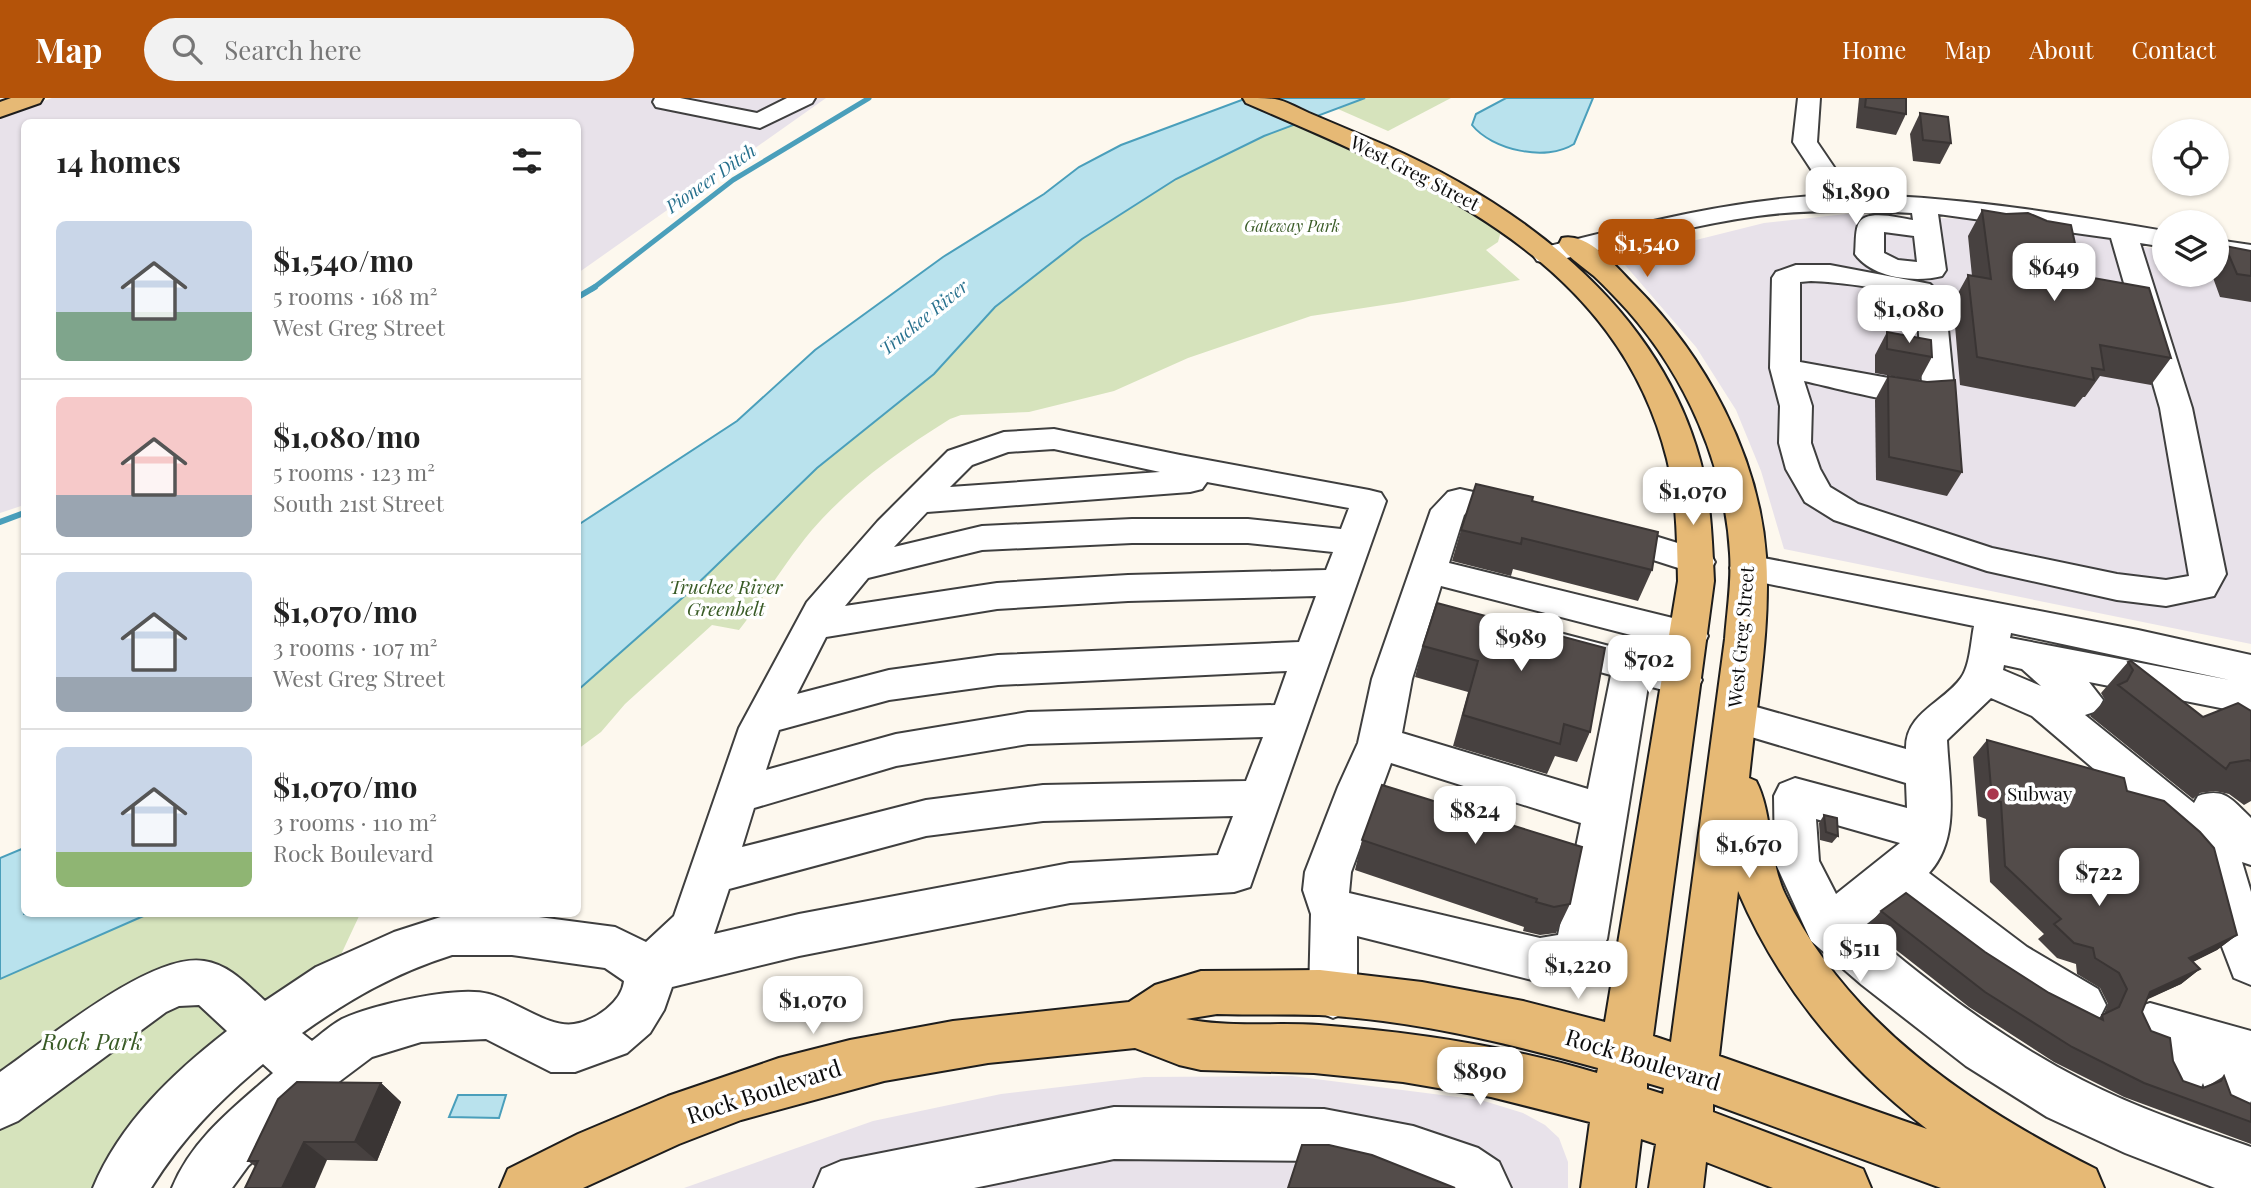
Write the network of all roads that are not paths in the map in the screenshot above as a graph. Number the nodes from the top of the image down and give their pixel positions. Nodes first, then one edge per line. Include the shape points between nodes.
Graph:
1 (32, 98) edge
2 (669, 98) edge
3 (804, 98) edge
4 (1254, 98) edge
5 (1295, 98) edge
6 (1809, 98) edge
7 (0, 110) edge
8 (1359, 135) junction
9 (1846, 203) junction
10 (2123, 232) junction
11 (2152, 237) edge
12 (2229, 250) edge
13 (1562, 251) junction
14 (2251, 253) edge
15 (1786, 368) junction
16 (1681, 444) junction
17 (1238, 478) junction
18 (918, 501) junction
19 (1354, 542) junction
20 (1697, 562) junction
21 (1748, 568) junction
22 (856, 569) junction
23 (1427, 570) junction
24 (1339, 583) junction
25 (813, 625) junction
26 (1513, 634) edge
27 (1689, 636) junction
28 (1988, 647) junction
29 (1312, 656) junction
30 (2034, 657) junction
31 (1632, 667) junction
32 (2251, 670) edge
33 (1682, 680) junction
34 (2083, 700) dead end
35 (2248, 715) edge
36 (1735, 717) junction
37 (764, 718) junction
38 (1288, 720) junction
39 (1379, 743) junction
40 (1927, 772) junction
41 (736, 796) junction
42 (1261, 799) junction
43 (1607, 802) junction
44 (2213, 809) dead end
45 (1927, 832) junction
46 (2251, 846) edge
47 (710, 875) junction
48 (1334, 910) junction
49 (1933, 918) junction
50 (1828, 926) junction
51 (2251, 963) edge
52 (649, 971) junction
53 (2040, 993) edge
54 (1333, 995) junction
55 (1139, 1024) junction
56 (265, 1031) junction
57 (1626, 1051) junction
58 (310, 1073) junction
59 (1692, 1073) junction
60 (0, 1103) edge
61 (1618, 1106) junction
62 (1684, 1130) junction
63 (2249, 1166) edge
64 (120, 1188) edge
65 (199, 1188) edge
66 (527, 1188) edge
67 (841, 1188) edge
68 (1484, 1188) edge
69 (1608, 1188) edge
70 (1676, 1188) edge
71 (1844, 1188) edge
72 (2014, 1188) edge
73 (2077, 1188) edge

1 - 7 main road
2 - 3 street via 664,102 760,121
4 - 8 main road, West Greg Street
5 - 8 main road, West Greg Street
6 - 9 street via 1805,142
8 - 13 main road, West Greg Street via 1432,158 1501,194
9 - 10 street via 1927,217 1997,212
9 - 13 street via 1752,209
10 - 11 street
10 - 15 street via 2176,408 2208,574 2201,587 2166,593 2118,587 1987,559 1846,512 1817,494 1803,469 1795,443 1796,407
12 - 14 street
13 - 16 main road, West Greg Street via 1657,387
13 - 21 main road, West Greg Street via 1611,278 1684,365 1710,410 1731,461
15 - 15 street via 1786,278 1792,273 1819,272 1920,290 1931,299 1938,390 1933,394
16 - 20 main road, West Greg Street via 1695,515
16 - 21 main road via 1716,504 1730,554
17 - 18 street
17 - 18 street via 1054,439 1004,442 960,458
17 - 19 street via 1369,501
18 - 22 street
19 - 22 street via 1248,531 982,538
19 - 24 street
20 - 23 street via 1623,537 1460,500 1448,510
20 - 27 main road, West Greg Street
21 - 28 street
21 - 36 main road, West Greg Street
22 - 25 street
23 - 27 street
23 - 39 street via 1431,612 1392,678
24 - 25 street via 1128,587 997,596
24 - 29 street
25 - 37 street
26 - 31 street
27 - 33 main road, West Greg Street
28 - 30 street
28 - 32 street via 2138,644
28 - 40 street via 1971,693 1937,722 1926,738
28 - 51 street via 2046,705 2200,833 2218,856
29 - 37 street via 998,670 889,684
29 - 38 street
30 - 34 street
30 - 35 street via 2192,688
31 - 33 street
31 - 43 street
33 - 57 main road, West Greg Street
36 - 40 street
36 - 59 main road, West Greg Street
36 - 73 main road via 1754,871 1786,940 1825,997 1880,1054 1967,1127
37 - 41 street
38 - 41 street via 1028,728 896,750
38 - 42 street
39 - 43 street
39 - 48 street via 1328,872 1326,890
40 - 45 street
41 - 47 street
42 - 47 street via 1043,803 926,818
42 - 52 street via 1234,873 1070,883 799,935
43 - 48 street via 1583,939 1576,952 1559,959 1540,960
44 - 46 street
45 - 49 street via 1924,848 1907,866
45 - 50 street via 1795,796 1797,862
47 - 52 street via 693,928
48 - 54 street
49 - 50 street
49 - 53 street
50 - 63 street via 1975,1035 2044,1077
52 - 56 street via 615,948 512,934 452,934 411,947 333,983
52 - 58 street via 647,994 633,1017 609,1036 575,1048 551,1048 487,1016 421,1019 358,1037
54 - 55 main road, Rock Boulevard via 1214,992 1180,997
54 - 57 main road, Rock Boulevard via 1502,1020
55 - 61 main road via 1184,1044 1410,1057 1550,1085
55 - 66 main road, Rock Boulevard via 969,1042 814,1073 704,1109
56 - 58 street
56 - 60 street via 212,985 196,980 170,985 123,1013
56 - 64 street via 199,1085 149,1143
57 - 59 main road, Rock Boulevard
57 - 61 main road, West Greg Street
58 - 65 street via 229,1147
59 - 62 main road, West Greg Street
59 - 72 main road, Rock Boulevard
61 - 62 main road
61 - 69 main road, West Greg Street
62 - 70 main road, West Greg Street
62 - 71 main road
67 - 68 street via 1114,1133 1324,1135 1459,1167

